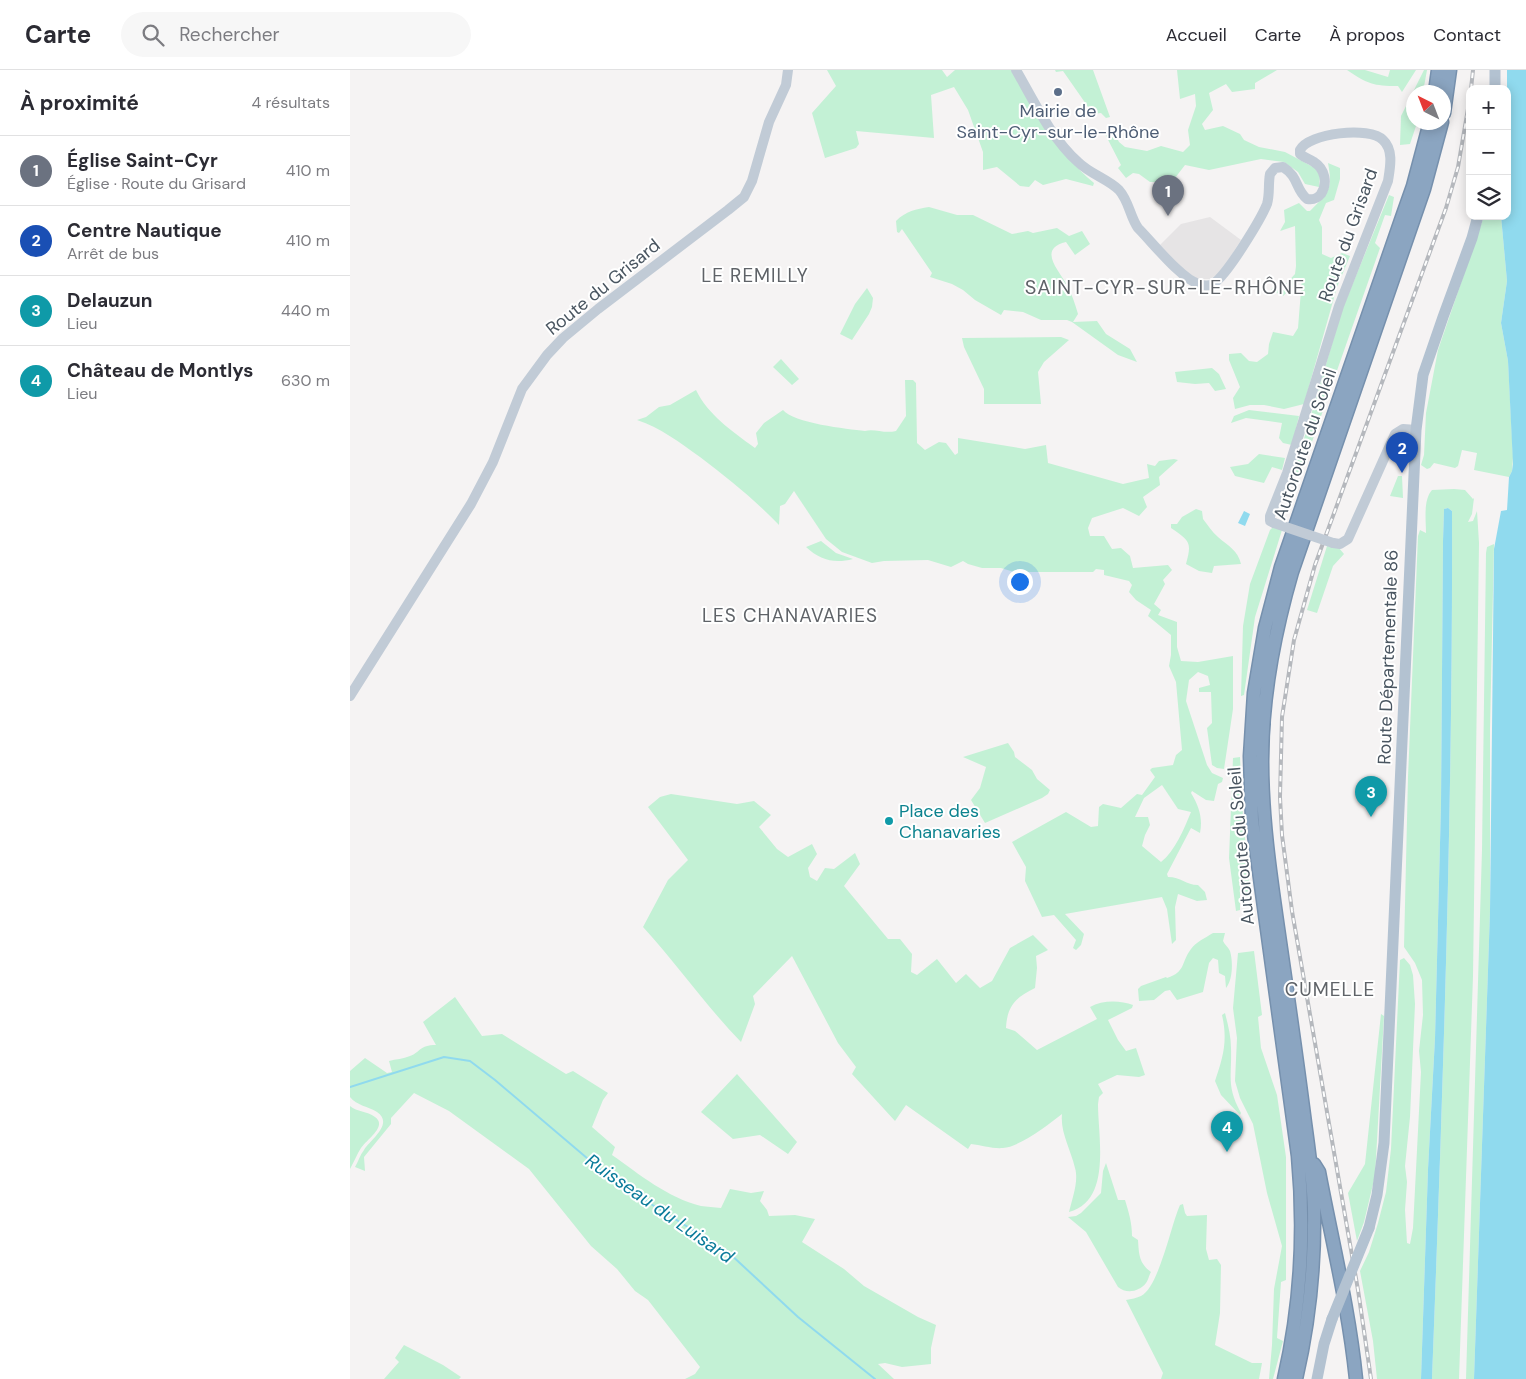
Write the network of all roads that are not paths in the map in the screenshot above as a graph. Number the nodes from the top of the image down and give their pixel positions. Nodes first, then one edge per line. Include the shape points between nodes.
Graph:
1 (788, 70) edge
2 (1016, 70) edge
3 (1438, 70) edge
4 (1450, 70) edge
5 (1495, 70) edge
6 (1436, 85) edge
7 (1448, 85) edge
8 (1495, 85) edge
9 (1428, 130) edge
10 (1440, 130) edge
11 (1477, 220) edge
12 (1416, 430) junction
13 (350, 696) edge
14 (1309, 1155) junction
15 (1284, 1379) edge
16 (1296, 1379) edge
17 (1317, 1379) edge
18 (1356, 1379) edge

1 - 13 street, Route du Grisard via 786,85 769,122 752,181 744,196 571,331 547,355 522,389 493,462 471,504
2 - 12 street, Route du Grisard, bridge via 1067,152 1085,169 1119,190 1138,228 1185,277 1199,284 1214,283 1233,261 1267,204 1270,174 1275,168 1283,167 1293,175 1307,198 1320,195 1326,182 1324,174 1316,163 1300,154 1303,145 1342,133 1362,132 1380,137 1388,146 1388,181 1339,306 1270,520 1340,544 1348,539 1395,434 1403,429
3 - 6 highway
4 - 7 highway
5 - 8 main road
9 - 15 highway, Autoroute du Soleil via 1404,212 1282,567 1265,628 1254,693 1250,756 1252,820 1298,1156 1302,1207 1299,1292
10 - 14 highway, Autoroute du Soleil via 1415,216 1292,572 1266,693 1262,761 1265,824
11 - 12 main road, Route Départementale 86 via 1423,375
12 - 17 main road, Route Départementale 86, bridge via 1384,1143 1378,1195 1369,1228 1332,1319
14 - 16 highway, Autoroute du Soleil via 1314,1208 1313,1270
14 - 18 highway via 1319,1172 1353,1345

